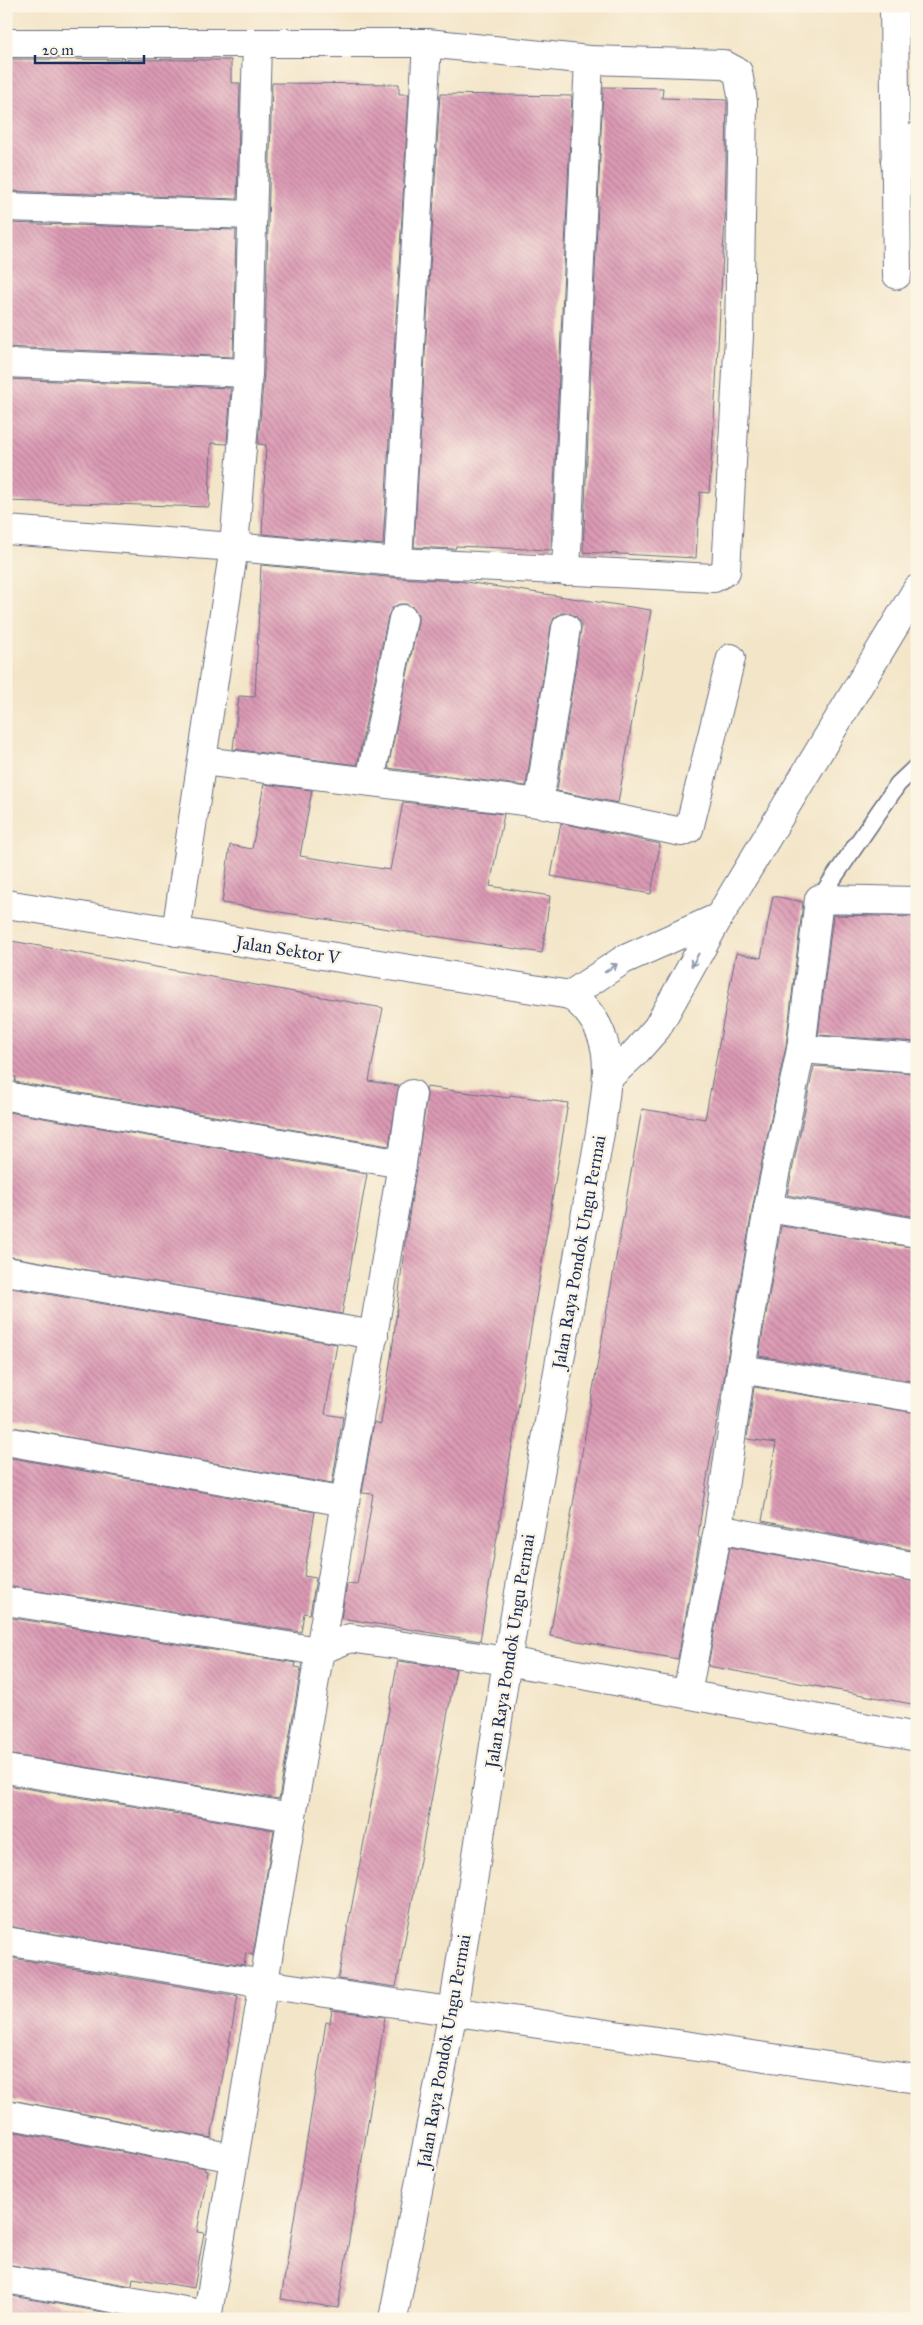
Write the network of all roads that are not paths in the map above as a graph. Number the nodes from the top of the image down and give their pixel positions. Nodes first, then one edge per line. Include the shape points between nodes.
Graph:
1 (894, 6) edge
2 (6, 43) edge
3 (257, 44) junction
4 (427, 44) junction
5 (589, 60) junction
6 (917, 137) edge
7 (896, 162) junction
8 (6, 207) edge
9 (252, 215) junction
10 (897, 275) dead end
11 (6, 362) edge
12 (248, 373) junction
13 (6, 530) edge
14 (234, 547) junction
15 (398, 562) junction
16 (566, 572) junction
17 (917, 588) edge
18 (403, 619) dead end
19 (566, 628) dead end
20 (731, 658) dead end
21 (203, 761) junction
22 (917, 766) edge
23 (370, 781) junction
24 (539, 803) junction
25 (819, 899) junction
26 (917, 901) edge
27 (6, 904) edge
28 (719, 917) junction
29 (176, 932) junction
30 (570, 994) junction
31 (801, 1049) junction
32 (917, 1058) edge
33 (607, 1079) junction
34 (412, 1094) dead end
35 (6, 1096) edge
36 (402, 1164) junction
37 (768, 1208) junction
38 (917, 1233) edge
39 (6, 1271) edge
40 (374, 1335) junction
41 (741, 1368) junction
42 (917, 1398) edge
43 (6, 1441) edge
44 (345, 1502) junction
45 (718, 1529) junction
46 (917, 1567) edge
47 (6, 1601) edge
48 (318, 1651) junction
49 (507, 1661) junction
50 (687, 1694) junction
51 (917, 1737) edge
52 (6, 1769) edge
53 (292, 1817) junction
54 (6, 1941) edge
55 (264, 1984) junction
56 (453, 2011) junction
57 (917, 2079) edge
58 (6, 2114) edge
59 (234, 2158) junction
60 (6, 2279) edge
61 (207, 2317) edge
62 (393, 2319) edge

1 - 7 street
2 - 3 street
3 - 4 street
3 - 9 street
4 - 5 street
4 - 15 street
5 - 16 street
5 - 16 street via 723,64 738,72 742,102 739,335 724,574 714,578
6 - 7 street
7 - 10 street
8 - 9 street
9 - 12 street
11 - 12 street
12 - 14 street
13 - 14 street
14 - 15 street
14 - 21 street
15 - 16 street
17 - 28 street
18 - 23 street
19 - 24 street
20 - 24 street via 688,828 677,833
21 - 23 street
21 - 29 street
22 - 25 lane via 898,784
23 - 24 street
25 - 26 street
25 - 31 street
27 - 29 street, Jalan Sektor V
30 -> 28 street via 623,960
28 -> 33 street via 657,1028
29 - 30 street, Jalan Sektor V
30 - 33 street, Jalan Raya Pondok Ungu Permai via 590,1011 597,1022 606,1052
31 - 32 street
31 - 37 street
33 - 49 street, Jalan Raya Pondok Ungu Permai
34 - 36 street
35 - 36 street
36 - 40 street
37 - 38 street
37 - 41 street
39 - 40 street
40 - 44 street
41 - 42 street
41 - 45 street
43 - 44 street
44 - 48 street
45 - 46 street
45 - 50 street
47 - 48 street
48 - 49 street via 350,1638
48 - 53 street
49 - 50 street
49 - 56 street, Jalan Raya Pondok Ungu Permai
50 - 51 street
52 - 53 street
53 - 55 street
54 - 55 street
55 - 56 street
55 - 59 street
56 - 57 street
56 - 62 street, Jalan Raya Pondok Ungu Permai
58 - 59 street
59 - 61 street
60 - 61 street

